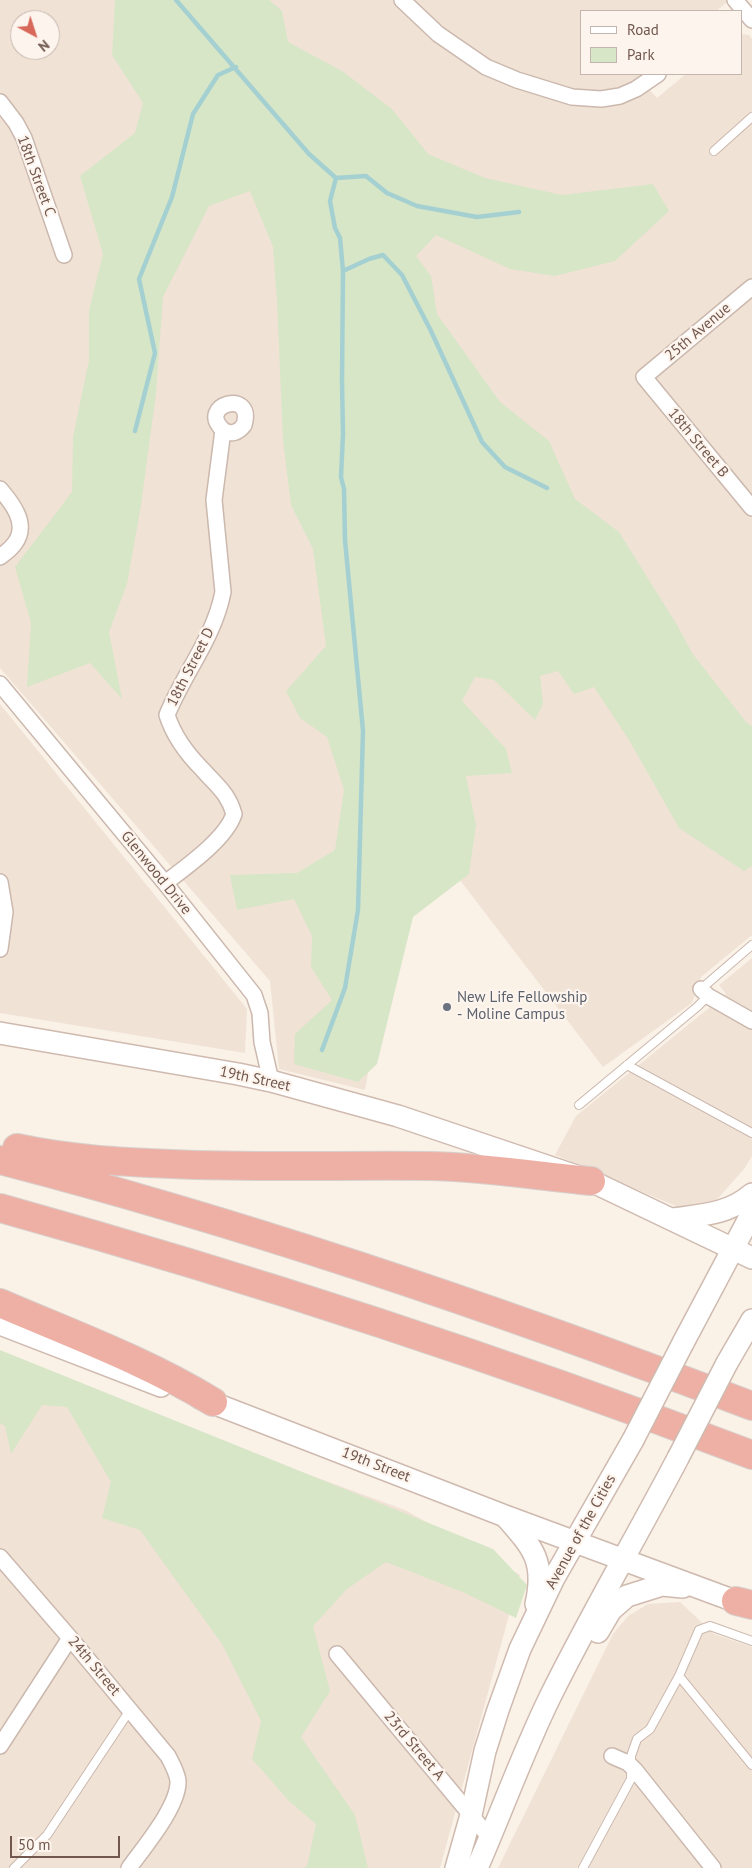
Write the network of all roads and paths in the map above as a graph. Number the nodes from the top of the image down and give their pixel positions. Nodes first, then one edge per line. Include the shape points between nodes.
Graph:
1 (402, 0) edge
2 (742, 11) edge
3 (752, 20) edge
4 (657, 75) edge
5 (0, 102) edge
6 (752, 117) edge
7 (714, 150) dead end
8 (64, 255) dead end
9 (752, 287) edge
10 (644, 377) joint
11 (222, 430) dead end
12 (0, 489) edge
13 (752, 508) edge
14 (0, 557) edge
15 (0, 684) edge
16 (0, 882) edge
17 (165, 883) junction
18 (752, 945) edge
19 (0, 949) edge
20 (704, 993) junction
21 (752, 1021) edge
22 (0, 1033) edge
23 (627, 1065) junction
24 (272, 1081) junction
25 (579, 1105) dead end
26 (752, 1133) edge
27 (0, 1144) edge
28 (0, 1160) edge
29 (591, 1181) junction
30 (752, 1194) edge
31 (0, 1208) edge
32 (752, 1213) edge
33 (671, 1219) junction
34 (743, 1253) edge
35 (0, 1303) edge
36 (752, 1320) edge
37 (0, 1324) edge
38 (213, 1402) junction
39 (752, 1406) edge
40 (752, 1455) edge
41 (505, 1516) junction
42 (576, 1541) junction
43 (0, 1557) edge
44 (624, 1559) junction
45 (738, 1601) edge
46 (530, 1630) junction
47 (70, 1638) junction
48 (752, 1641) edge
49 (337, 1654) dead end
50 (679, 1676) junction
51 (130, 1710) junction
52 (0, 1746) edge
53 (612, 1756) dead end
54 (752, 1765) edge
55 (632, 1767) junction
56 (471, 1815) junction
57 (490, 1838) junction
58 (586, 1866) edge
59 (14, 1868) edge
60 (129, 1868) edge
61 (456, 1868) edge
62 (477, 1868) edge
63 (713, 1868) edge

1 - 4 street via 438,34 486,67 572,97 600,99 620,96
2 - 3 street
5 - 8 street, 18th Street C via 24,138
6 - 7 lane
9 - 10 street, 25th Avenue
10 - 13 street, 18th Street B
11 - 17 street, 18th Street D via 214,500 222,598 215,621 167,715 182,746 220,786 234,814 225,831
12 - 14 street via 16,508 20,530 16,543
15 - 17 street, Glenwood Drive
16 - 19 street via 6,912
17 - 24 street, Glenwood Drive via 254,995
18 - 20 lane
20 - 21 street
20 - 23 lane via 697,1007
22 - 24 main road, 19th Street
23 - 25 lane
23 - 26 lane
24 - 29 main road, 19th Street via 398,1116
27 - 29 highway via 111,1162 251,1167 482,1168
28 - 39 highway via 197,1215 387,1276
29 - 33 main road, 19th Street
30 - 33 main road via 720,1212
31 - 40 highway via 225,1272 437,1341
32 - 34 main road, Avenue of the Cities
33 - 34 main road, 19th Street
34 - 42 main road, Avenue of the Cities, bridge via 683,1344
35 - 38 highway via 147,1366
36 - 44 main road, bridge
37 - 38 main road, 19th Street via 156,1384
38 - 41 main road, 19th Street
41 - 42 main road, 19th Street
41 - 46 main road via 535,1553 539,1592
42 - 44 main road, 19th Street
42 - 46 main road, Avenue of the Cities via 554,1578
43 - 47 street, 24th Street
44 - 45 main road, 19th Street
44 - 57 main road via 550,1698
45 - 57 main road via 662,1585 627,1596 611,1610
46 - 56 main road, Avenue of the Cities via 498,1710
47 - 51 street, 24th Street
47 - 52 street
48 - 50 lane via 710,1626 704,1627 699,1630
49 - 56 street, 23rd Street A
50 - 54 lane
50 - 55 lane via 650,1729 637,1739 631,1756
51 - 59 lane via 47,1835
51 - 60 street, 24th Street via 168,1756 178,1782 172,1805
53 - 55 street
55 - 58 lane via 631,1779
55 - 63 street
56 - 57 street, 23rd Street A
56 - 61 main road, Avenue of the Cities
57 - 62 main road

